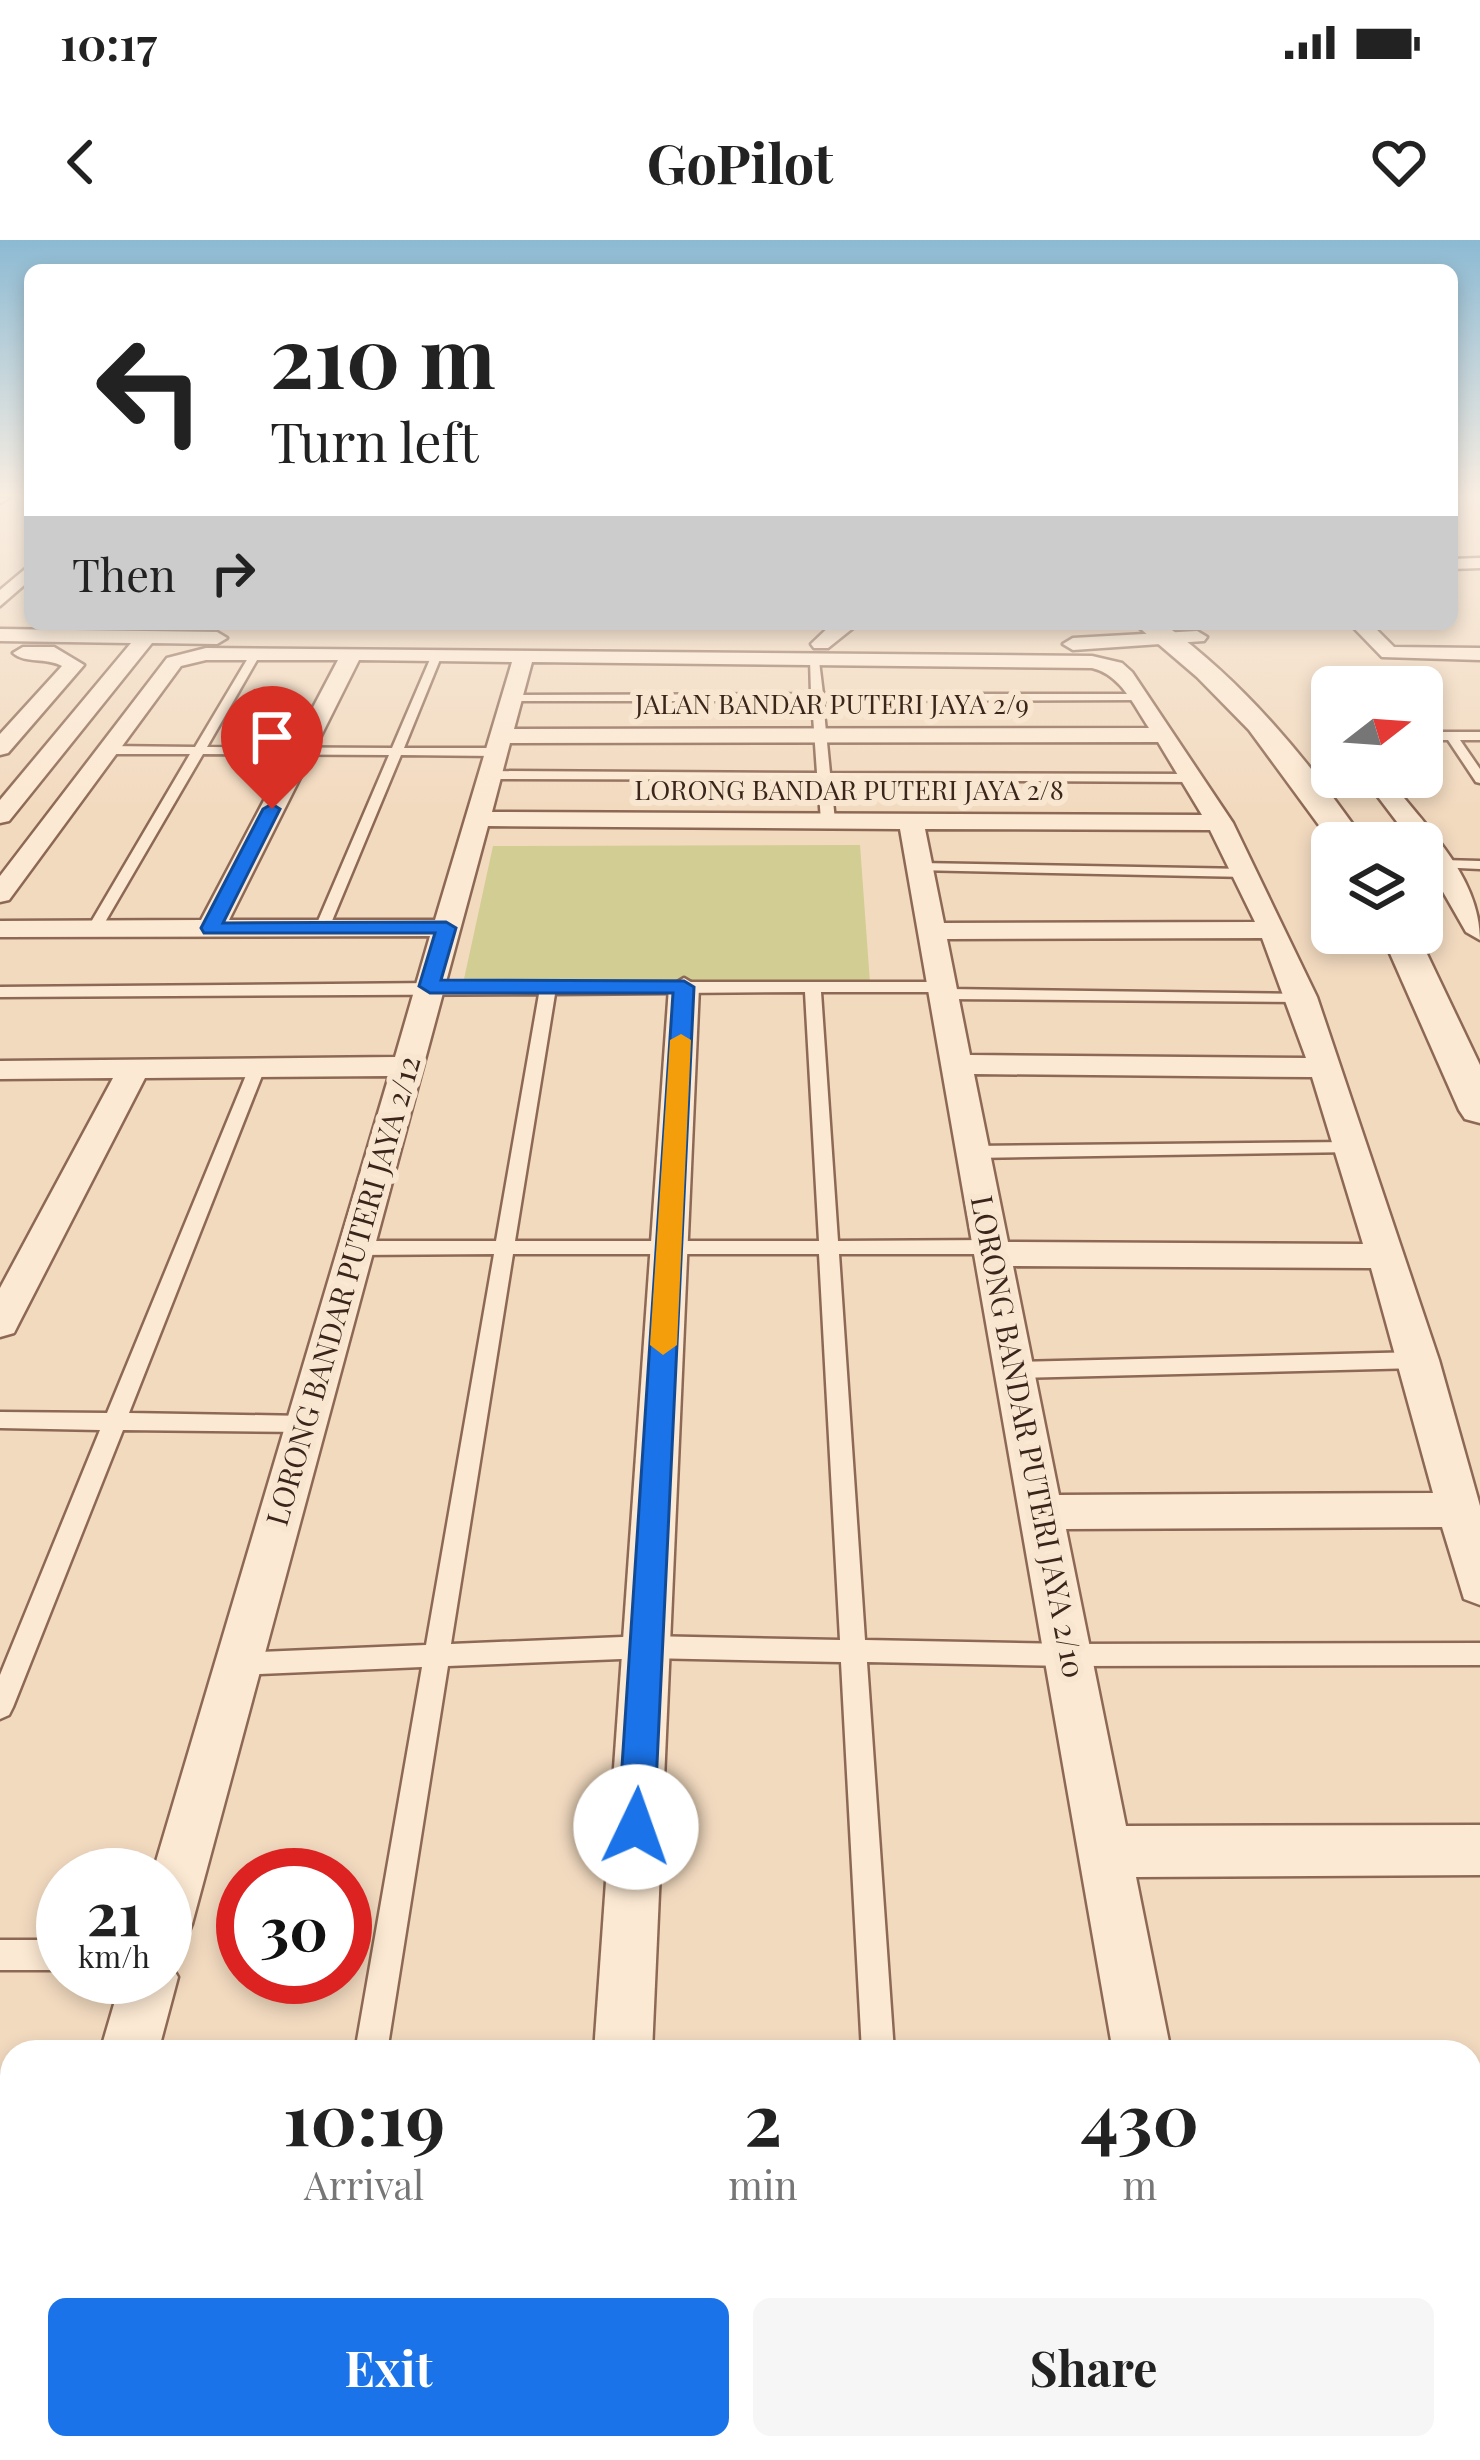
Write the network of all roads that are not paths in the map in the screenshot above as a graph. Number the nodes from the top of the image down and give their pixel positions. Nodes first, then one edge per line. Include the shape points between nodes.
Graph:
1 (835, 630) edge
2 (1058, 630) edge
3 (1366, 630) edge
4 (1173, 631) edge
5 (11, 636) edge
6 (146, 637) junction
7 (1065, 644) junction
8 (817, 652) junction
9 (256, 653) junction
10 (1480, 654) edge
11 (351, 655) junction
12 (436, 657) junction
13 (523, 658) junction
14 (817, 697) junction
15 (1139, 697) junction
16 (511, 698) junction
17 (821, 735) junction
18 (1164, 735) junction
19 (1443, 736) edge
20 (1452, 736) junction
21 (1480, 736) edge
22 (0, 748) edge
23 (1311, 749) edge
24 (109, 750) junction
25 (201, 750) junction
26 (302, 751) junction
27 (400, 752) junction
28 (496, 754) junction
29 (825, 777) junction
30 (1193, 778) junction
31 (1480, 779) edge
32 (1391, 798) edge
33 (0, 816) edge
34 (477, 819) junction
35 (828, 821) junction
36 (911, 821) junction
37 (1334, 822) edge
38 (1410, 822) edge
39 (1221, 823) junction
40 (1443, 864) edge
41 (1480, 865) edge
42 (1443, 866) edge
43 (920, 868) junction
44 (1247, 873) junction
45 (0, 894) edge
46 (211, 928) junction
47 (322, 928) junction
48 (446, 928) junction
49 (0, 929) edge
50 (94, 929) junction
51 (1272, 929) junction
52 (932, 932) junction
53 (1480, 932) edge
54 (1443, 951) edge
55 (1409, 954) edge
56 (430, 986) junction
57 (548, 987) junction
58 (684, 987) junction
59 (813, 987) junction
60 (943, 991) junction
61 (0, 992) edge
62 (1302, 997) junction
63 (1480, 1024) edge
64 (957, 1064) junction
65 (407, 1066) junction
66 (257, 1068) junction
67 (1327, 1068) junction
68 (134, 1069) junction
69 (0, 1070) edge
70 (1480, 1110) edge
71 (1350, 1148) junction
72 (973, 1152) junction
73 (669, 1247) junction
74 (829, 1247) junction
75 (356, 1248) junction
76 (505, 1248) junction
77 (992, 1250) junction
78 (1386, 1256) junction
79 (0, 1323) edge
80 (1419, 1360) junction
81 (1014, 1370) junction
82 (0, 1420) edge
83 (116, 1422) junction
84 (306, 1424) junction
85 (1460, 1510) junction
86 (1040, 1512) junction
87 (1480, 1586) edge
88 (646, 1647) junction
89 (854, 1652) junction
90 (1480, 1654) edge
91 (1068, 1655) junction
92 (437, 1656) junction
93 (238, 1664) junction
94 (0, 1707) edge
95 (186, 1848) edge
96 (1480, 1850) edge
97 (1105, 1852) junction
98 (0, 1955) edge
99 (36, 1955) edge
100 (142, 2004) edge
101 (132, 2040) edge
102 (373, 2040) edge
103 (624, 2040) edge
104 (877, 2040) edge
105 (1140, 2040) edge

1 - 8 street
2 - 7 street
3 - 10 street via 1389,653
4 - 7 street
4 - 23 street via 1272,700
4 - 37 street via 1260,722
5 - 6 street
5 - 22 street via 74,665
6 - 8 street
6 - 33 street
7 - 8 street
8 - 13 street
8 - 14 lane
8 - 15 street via 1092,662 1115,667
9 - 11 street
9 - 24 street via 174,662
9 - 25 lane
11 - 12 street
11 - 26 street
12 - 13 street
12 - 27 lane
13 - 16 street, LORONG BANDAR PUTERI JAYA 2/12
14 - 15 lane
14 - 16 lane
14 - 17 lane
15 - 18 street
16 - 28 street, LORONG BANDAR PUTERI JAYA 2/12
17 - 18 street, JALAN BANDAR PUTERI JAYA 2/9
17 - 28 street, JALAN BANDAR PUTERI JAYA 2/9
17 - 29 lane
18 - 30 street
19 - 20 lane
20 - 21 lane
20 - 31 lane
24 - 25 lane
24 - 45 street
25 - 26 lane
25 - 50 lane
26 - 27 lane
26 - 46 street
27 - 28 lane
27 - 47 lane
28 - 29 lane
28 - 34 street, LORONG BANDAR PUTERI JAYA 2/12
29 - 30 lane
29 - 35 lane
30 - 39 street
32 - 38 street
34 - 35 street, LORONG BANDAR PUTERI JAYA 2/8
34 - 48 street, LORONG BANDAR PUTERI JAYA 2/12
35 - 36 street, LORONG BANDAR PUTERI JAYA 2/8
36 - 39 street, LORONG BANDAR PUTERI JAYA 2/8
36 - 43 street, LORONG BANDAR PUTERI JAYA 2/10
39 - 44 street
40 - 41 lane
42 - 53 street
43 - 44 lane
43 - 52 street, LORONG BANDAR PUTERI JAYA 2/10
44 - 51 street
46 - 47 street
46 - 50 street
47 - 48 street
48 - 56 street, LORONG BANDAR PUTERI JAYA 2/12
49 - 50 street
51 - 52 street
51 - 62 street
52 - 60 street, LORONG BANDAR PUTERI JAYA 2/10
54 - 63 street
55 - 70 street
56 - 57 lane
56 - 61 lane
56 - 65 street, LORONG BANDAR PUTERI JAYA 2/12
57 - 58 lane
57 - 76 lane
58 - 59 lane
58 - 73 street
59 - 60 lane
59 - 74 lane
60 - 62 lane
60 - 64 street, LORONG BANDAR PUTERI JAYA 2/10
62 - 67 street
64 - 67 street
64 - 72 street, LORONG BANDAR PUTERI JAYA 2/10
65 - 66 street
65 - 75 street, LORONG BANDAR PUTERI JAYA 2/12
66 - 68 street
66 - 83 lane
67 - 71 street
68 - 69 street
68 - 79 street
71 - 72 lane
71 - 78 street
72 - 77 street, LORONG BANDAR PUTERI JAYA 2/10
73 - 74 lane
73 - 76 lane
73 - 88 street
74 - 77 lane
74 - 89 lane
75 - 76 lane
75 - 84 street, LORONG BANDAR PUTERI JAYA 2/12
76 - 92 lane
77 - 78 street
77 - 81 street, LORONG BANDAR PUTERI JAYA 2/10
78 - 80 street
80 - 81 lane
80 - 85 street
81 - 86 street, LORONG BANDAR PUTERI JAYA 2/10
82 - 83 lane
83 - 84 lane
83 - 94 lane
84 - 93 street, LORONG BANDAR PUTERI JAYA 2/12
85 - 86 street
85 - 87 street
86 - 91 street, LORONG BANDAR PUTERI JAYA 2/10
88 - 89 lane
88 - 92 lane
88 - 103 street
89 - 91 lane
89 - 104 lane
90 - 91 lane
91 - 97 street, LORONG BANDAR PUTERI JAYA 2/10
92 - 93 lane
92 - 102 lane
93 - 95 street, LORONG BANDAR PUTERI JAYA 2/12
96 - 97 street
97 - 105 street, LORONG BANDAR PUTERI JAYA 2/10
98 - 99 lane
100 - 101 street

